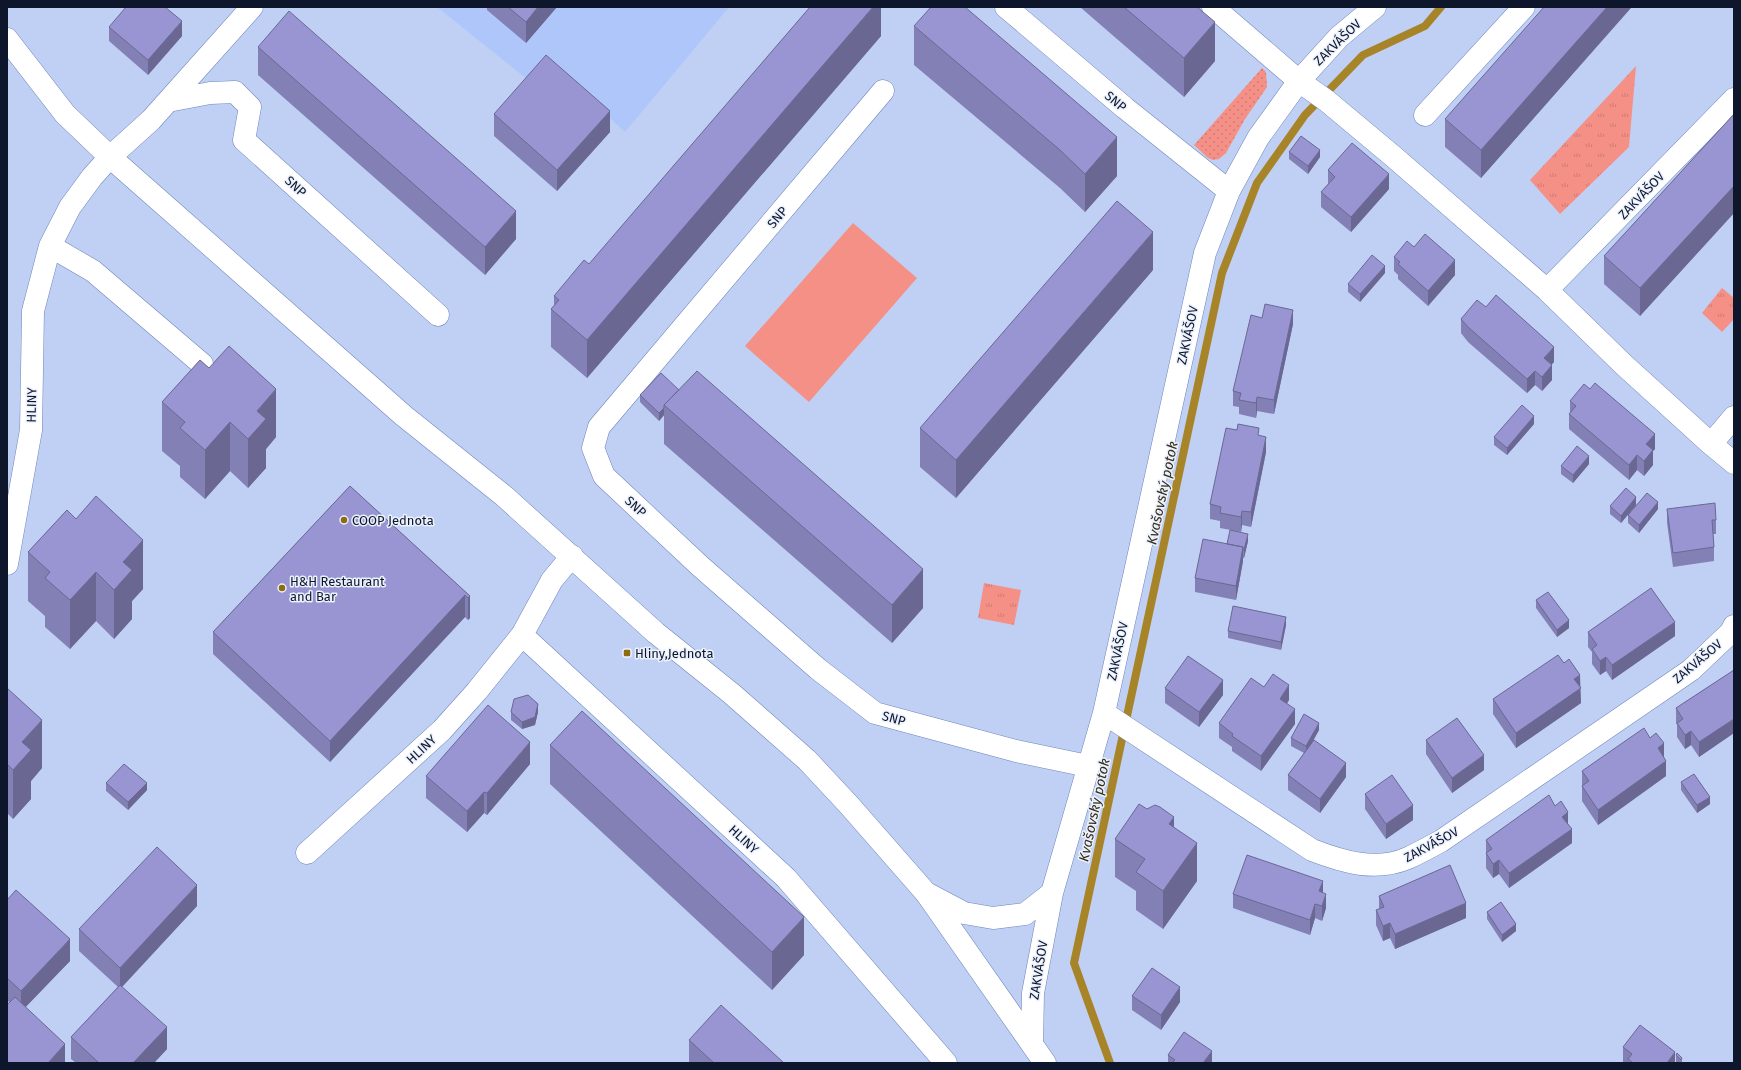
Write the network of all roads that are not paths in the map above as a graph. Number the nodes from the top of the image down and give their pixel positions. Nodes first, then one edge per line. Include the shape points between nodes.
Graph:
1 (252, 7) edge
2 (1006, 7) edge
3 (1213, 7) edge
4 (1375, 7) edge
5 (1524, 7) edge
6 (7, 39) edge
7 (1299, 81) junction
8 (883, 91) dead end
9 (1734, 99) edge
10 (168, 101) junction
11 (1425, 115) dead end
12 (110, 157) junction
13 (1229, 191) junction
14 (50, 246) junction
15 (1548, 290) junction
16 (438, 315) dead end
17 (202, 364) edge
18 (1734, 417) edge
19 (1711, 444) junction
20 (1734, 464) edge
21 (572, 556) junction
22 (7, 564) edge
23 (1734, 626) edge
24 (522, 635) junction
25 (1110, 717) junction
26 (1088, 766) junction
27 (307, 853) dead end
28 (926, 893) junction
29 (1052, 893) junction
30 (1032, 1044) junction
31 (946, 1063) edge
32 (1045, 1063) edge

1 - 10 street
2 - 13 street, SNP via 1125,108
3 - 7 street
4 - 7 street, ZAKVÁŠOV via 1339,37
5 - 11 street
6 - 12 street via 65,114
7 - 13 street, ZAKVÁŠOV via 1258,138
7 - 15 street via 1394,157
8 - 26 street, SNP via 599,427 593,448 604,476 706,571 818,669 875,713 1016,751
9 - 15 street, ZAKVÁŠOV
10 - 12 street
10 - 16 street, SNP via 210,93 235,92 250,107 244,140
12 - 14 street, HLINY via 70,207
12 - 21 street via 404,416 504,496
13 - 25 street, ZAKVÁŠOV via 1205,253
14 - 17 street via 93,272
14 - 22 street, HLINY via 33,311 31,430
15 - 19 street via 1624,365
18 - 19 street
19 - 20 street
21 - 24 street, HLINY via 552,580
21 - 28 street via 656,633 732,694 807,760
23 - 25 street, ZAKVÁŠOV via 1691,670 1441,841 1407,858 1387,864 1367,865 1348,862 1312,850
24 - 27 street, HLINY via 442,730
24 - 31 street, HLINY via 786,878
25 - 26 street, ZAKVÁŠOV
26 - 29 street, ZAKVÁŠOV
28 - 29 street via 964,913 993,918 1026,914
28 - 30 street
29 - 30 street, ZAKVÁŠOV via 1033,993
30 - 32 street

